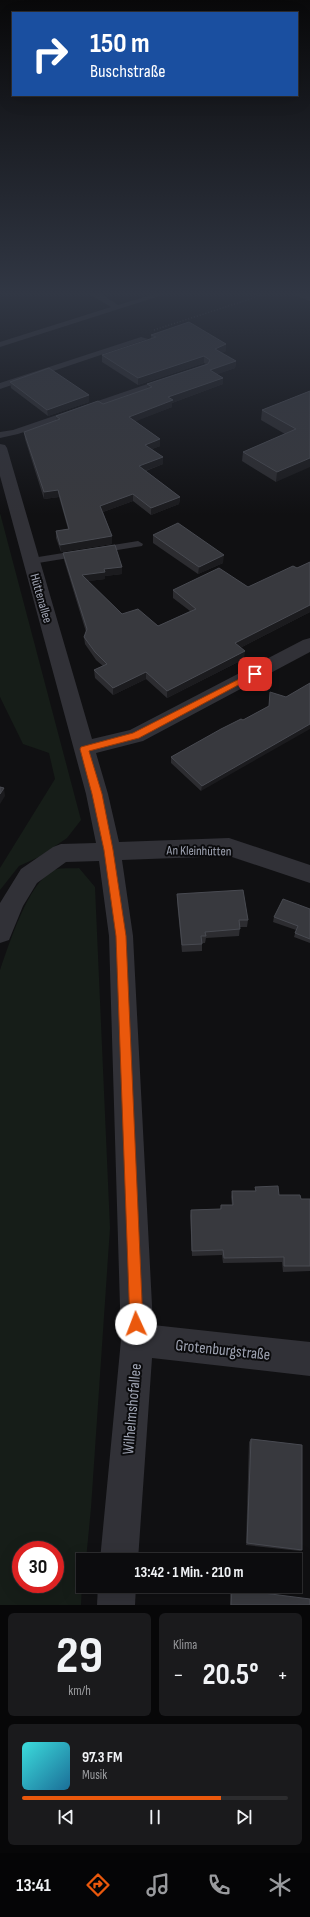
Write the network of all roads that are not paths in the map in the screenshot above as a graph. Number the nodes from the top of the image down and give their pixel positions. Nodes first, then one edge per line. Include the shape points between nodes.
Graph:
1 (62, 366) edge
2 (175, 377) edge
3 (0, 386) edge
4 (0, 435) edge
5 (0, 448) edge
6 (138, 544) dead end
7 (32, 561) junction
8 (310, 644) edge
9 (84, 749) junction
10 (109, 850) junction
11 (310, 874) edge
12 (0, 933) edge
13 (137, 1340) junction
14 (310, 1359) edge
15 (120, 1553) edge
16 (117, 1593) edge
17 (116, 1605) edge

1 - 3 lane
2 - 4 lane
5 - 7 street, Hüttenallee
6 - 7 lane
7 - 9 street, Hüttenallee
8 - 9 street via 136,736
9 - 10 street, Wilhelmshofallee
10 - 11 street, An Kleinhütten via 229,847
10 - 12 street via 61,853 29,876 12,903
10 - 13 street, Wilhelmshofallee via 121,936
13 - 14 street, Grotenburgstraße
13 - 15 street, Wilhelmshofallee
16 - 17 street

